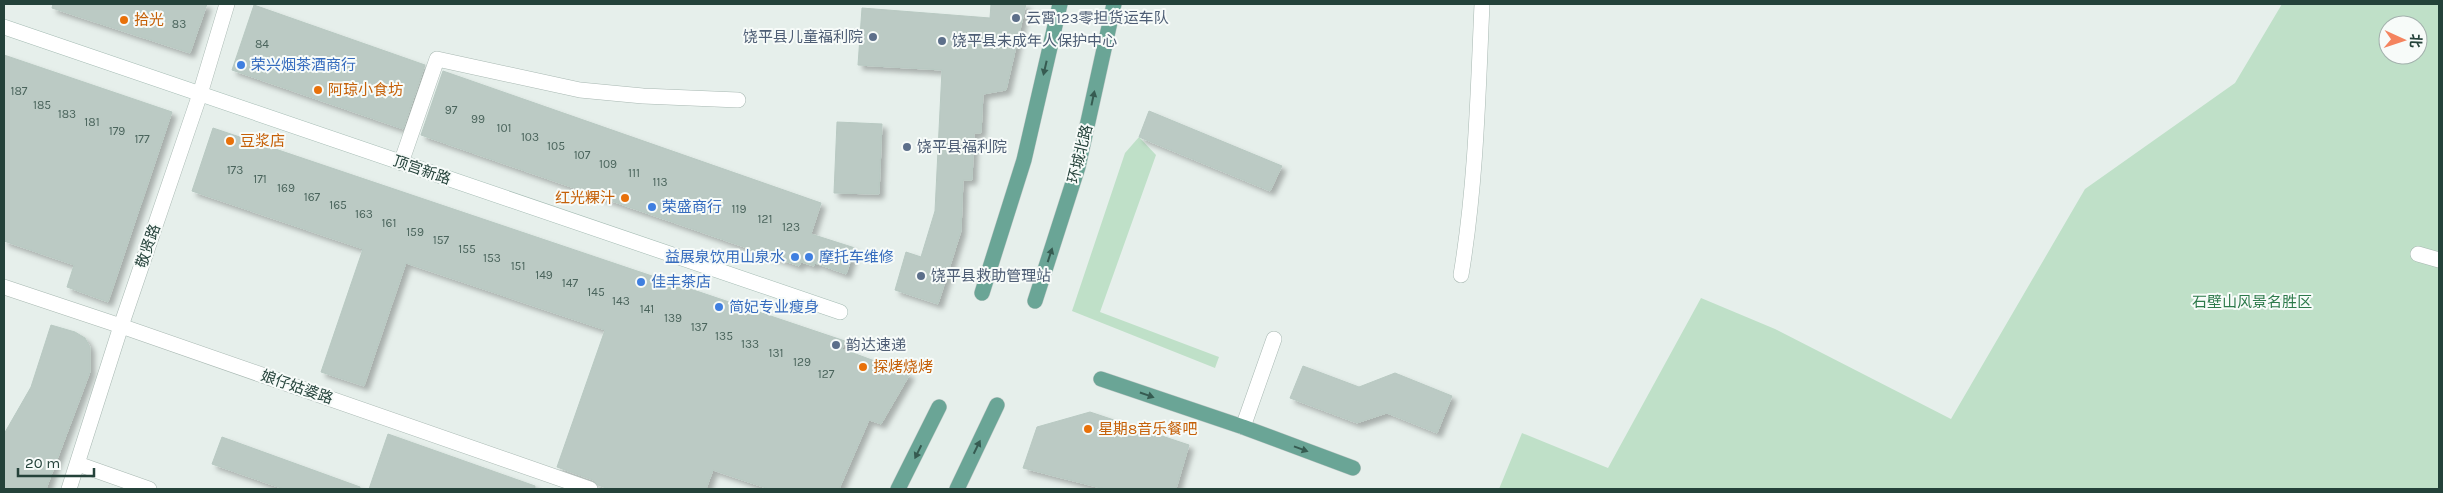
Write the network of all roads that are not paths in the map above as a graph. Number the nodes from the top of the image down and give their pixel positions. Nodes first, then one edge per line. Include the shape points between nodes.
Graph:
1 (227, 4) edge
2 (1060, 4) edge
3 (1114, 4) edge
4 (1482, 4) edge
5 (4, 27) edge
6 (200, 94) junction
7 (738, 100) dead end
8 (401, 163) junction
9 (2418, 254) dead end
10 (2439, 260) edge
11 (1461, 275) dead end
12 (4, 287) edge
13 (982, 293) dead end
14 (1035, 301) dead end
15 (840, 312) dead end
16 (121, 326) junction
17 (1274, 339) dead end
18 (1101, 379) dead end
19 (997, 405) dead end
20 (939, 407) dead end
21 (1243, 427) junction
22 (78, 464) junction
23 (1353, 468) dead end
24 (69, 489) edge
25 (150, 489) edge
26 (590, 489) edge
27 (898, 489) edge
28 (956, 489) edge

1 - 6 street, 敬贤路
2 -> 13 main road via 1024,160
14 -> 3 main road, 环城北路 via 1078,167
4 - 11 street via 1468,235
5 - 6 street, 顶宫新路
6 - 8 street, 顶宫新路
6 - 16 street, 敬贤路
7 - 8 street via 580,90 437,58
8 - 15 street, 顶宫新路
9 - 10 street
12 - 16 street, 娘仔姑婆路
16 - 22 street, 敬贤路
16 - 26 street, 娘仔姑婆路
17 - 21 street
18 -> 21 main road
28 -> 19 main road
20 -> 27 main road
21 -> 23 main road
22 - 24 street, 敬贤路
22 - 25 street

